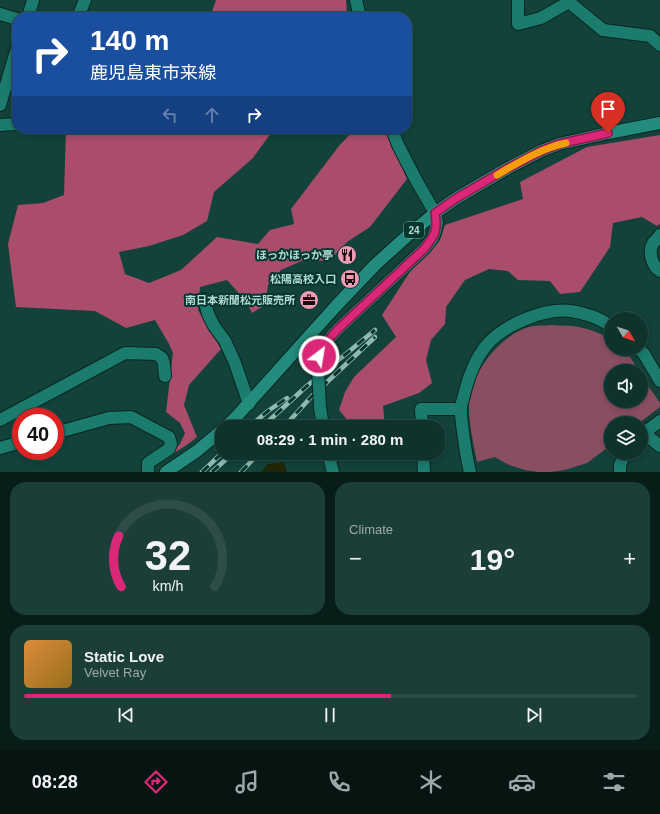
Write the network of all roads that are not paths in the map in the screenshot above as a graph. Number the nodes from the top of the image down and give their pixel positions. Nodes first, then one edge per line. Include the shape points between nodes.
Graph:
1 (33, 0) edge
2 (85, 0) edge
3 (356, 0) edge
4 (518, 0) edge
5 (29, 12) edge
6 (80, 12) edge
7 (359, 12) edge
8 (0, 14) edge
9 (12, 18) edge
10 (660, 44) edge
11 (12, 56) edge
12 (5, 66) edge
13 (0, 105) edge
14 (660, 123) edge
15 (12, 124) edge
16 (0, 125) edge
17 (394, 134) edge
18 (435, 213) junction
19 (660, 235) edge
20 (660, 271) edge
21 (204, 299) dead end
22 (604, 322) edge
23 (645, 356) edge
24 (165, 376) dead end
25 (660, 381) edge
26 (249, 404) junction
27 (461, 408) junction
28 (1, 418) edge
29 (233, 420) edge
30 (322, 420) edge
31 (422, 420) edge
32 (660, 421) edge
33 (64, 430) edge
34 (648, 430) edge
35 (215, 436) edge
36 (648, 438) edge
37 (12, 445) edge
38 (660, 446) edge
39 (0, 448) edge
40 (330, 460) edge
41 (423, 460) edge
42 (622, 460) edge
43 (148, 472) edge
44 (166, 472) edge
45 (333, 472) edge
46 (424, 472) edge
47 (470, 472) edge
48 (620, 472) edge

1 - 5 street
2 - 6 street
3 - 7 street
4 - 10 street via 518,24 541,18 569,2 603,30 650,36
8 - 9 street
11 - 12 street
12 - 13 street
14 - 18 main road, 24 via 559,144 541,151
15 - 16 street
17 - 18 street
18 - 26 main road, 24 via 376,264
18 - 30 street, bridge via 437,227 424,249 323,346 318,370
19 - 20 street via 651,250 651,258 656,269
21 - 26 street via 214,326 236,363
22 - 27 street via 571,311 550,312 520,321 503,331 477,358
23 - 25 street
24 - 28 street via 162,358 156,354 125,354
26 - 29 main road, 24
27 - 31 street via 421,409
27 - 47 street via 464,447
32 - 34 street
33 - 43 street via 109,418 131,417 169,437 169,449 148,463
35 - 44 main road
36 - 38 street
37 - 39 street
40 - 45 street
41 - 46 street
42 - 48 street

